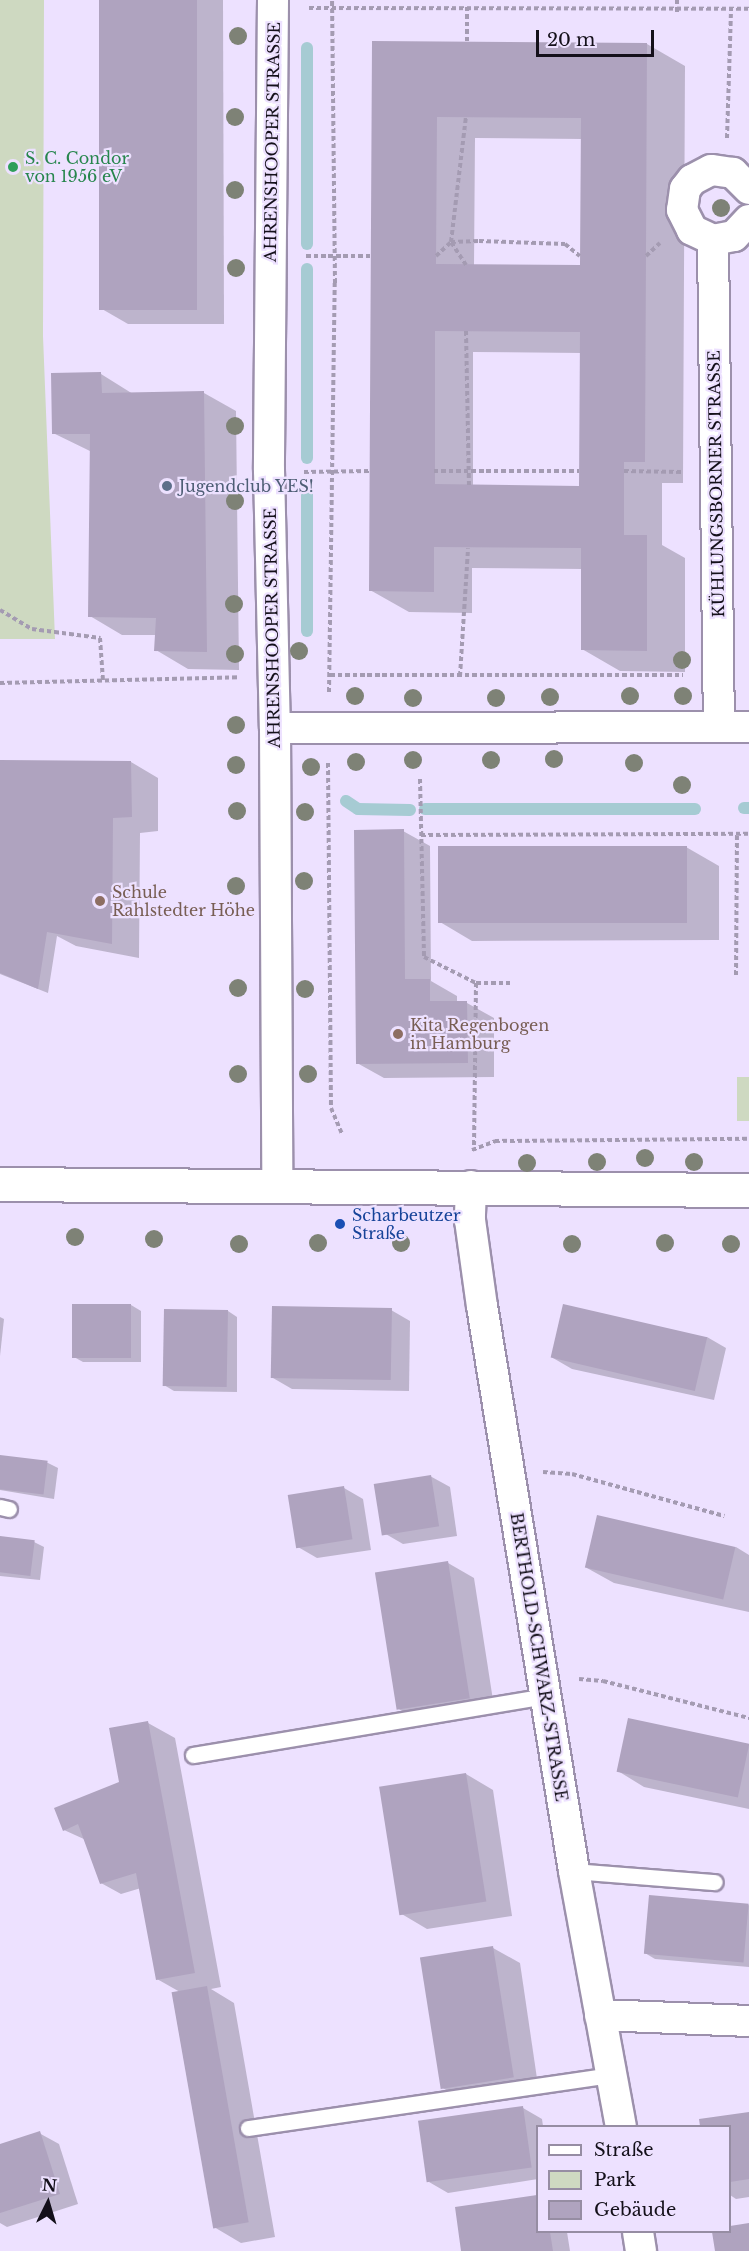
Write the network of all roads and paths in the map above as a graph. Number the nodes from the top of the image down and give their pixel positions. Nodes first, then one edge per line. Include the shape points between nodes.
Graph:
1 (332, 0) edge
2 (677, 0) edge
3 (273, 5) edge
4 (467, 7) junction
5 (332, 8) junction
6 (731, 9) junction
7 (749, 9) edge
8 (677, 12) junction
9 (466, 41) dead end
10 (466, 117) dead end
11 (722, 169) junction
12 (749, 189) edge
13 (749, 220) edge
14 (713, 240) junction
15 (451, 242) junction
16 (271, 254) junction
17 (334, 256) junction
18 (371, 256) dead end
19 (436, 256) dead end
20 (580, 256) dead end
21 (466, 265) dead end
22 (466, 331) dead end
23 (269, 470) junction
24 (468, 470) junction
25 (369, 471) dead end
26 (435, 471) dead end
27 (579, 471) dead end
28 (624, 471) dead end
29 (334, 473) junction
30 (716, 473) junction
31 (469, 485) dead end
32 (468, 548) dead end
33 (0, 610) edge
34 (330, 675) junction
35 (719, 675) junction
36 (274, 676) junction
37 (460, 676) junction
38 (103, 681) junction
39 (0, 683) edge
40 (719, 727) junction
41 (749, 727) edge
42 (275, 728) junction
43 (328, 728) junction
44 (420, 779) dead end
45 (737, 834) junction
46 (749, 834) edge
47 (421, 835) junction
48 (736, 975) dead end
49 (476, 983) junction
50 (512, 983) dead end
51 (342, 1134) dead end
52 (749, 1139) edge
53 (474, 1149) junction
54 (0, 1184) edge
55 (277, 1185) junction
56 (471, 1186) junction
57 (749, 1190) edge
58 (510, 1478) junction
59 (724, 1516) dead end
60 (544, 1689) junction
61 (749, 1718) edge
62 (193, 1755) dead end
63 (573, 1871) junction
64 (715, 1882) dead end
65 (600, 2015) junction
66 (749, 2021) edge
67 (611, 2075) junction
68 (621, 2125) edge
69 (248, 2128) dead end
70 (638, 2233) edge
71 (641, 2251) edge

1 - 5 path
2 - 8 path
3 - 5 path
3 - 16 street, AHRENSHOOPER STRASSE
4 - 5 path
4 - 8 path
4 - 9 path
5 - 17 path
6 - 7 path
6 - 8 path
6 - 11 path via 728,130
10 - 15 path
11 - 12 street via 733,173
11 - 14 street via 692,180 682,200 685,221 692,230
13 - 14 street via 734,236
14 - 30 street, KÜHLUNGSBORNER STRASSE
15 - 19 path
15 - 20 path via 565,244
15 - 21 path
16 - 17 path
16 - 23 street, AHRENSHOOPER STRASSE
17 - 18 path
17 - 29 path
22 - 24 path
23 - 29 path
23 - 36 street, AHRENSHOOPER STRASSE
24 - 26 path
24 - 27 path
24 - 31 path
25 - 29 path
28 - 30 path
29 - 34 path
30 - 35 street, KÜHLUNGSBORNER STRASSE
32 - 37 path
33 - 38 path via 32,629 100,638
34 - 37 path
34 - 43 path
35 - 37 path
35 - 40 street, KÜHLUNGSBORNER STRASSE
36 - 38 path
36 - 42 street, AHRENSHOOPER STRASSE
38 - 39 path
40 - 41 street
40 - 43 street
42 - 43 street
42 - 55 street, AHRENSHOOPER STRASSE
43 - 51 path via 332,1108
44 - 47 path
45 - 46 path
45 - 47 path
45 - 48 path
47 - 49 path via 424,957
49 - 50 path
49 - 53 path
52 - 53 path via 538,1139 495,1141
53 - 56 path
54 - 55 main road
55 - 56 main road
56 - 57 main road
56 - 58 street, BERTHOLD-SCHWARZ-STRASSE via 471,1233
58 - 59 path via 537,1473 572,1474
58 - 60 street, BERTHOLD-SCHWARZ-STRASSE
60 - 61 path via 573,1678 603,1681
60 - 62 lane
60 - 63 street, BERTHOLD-SCHWARZ-STRASSE
63 - 64 lane
63 - 65 street, BERTHOLD-SCHWARZ-STRASSE
65 - 66 street
65 - 67 street, BERTHOLD-SCHWARZ-STRASSE
67 - 68 street, BERTHOLD-SCHWARZ-STRASSE
67 - 69 lane
70 - 71 street

